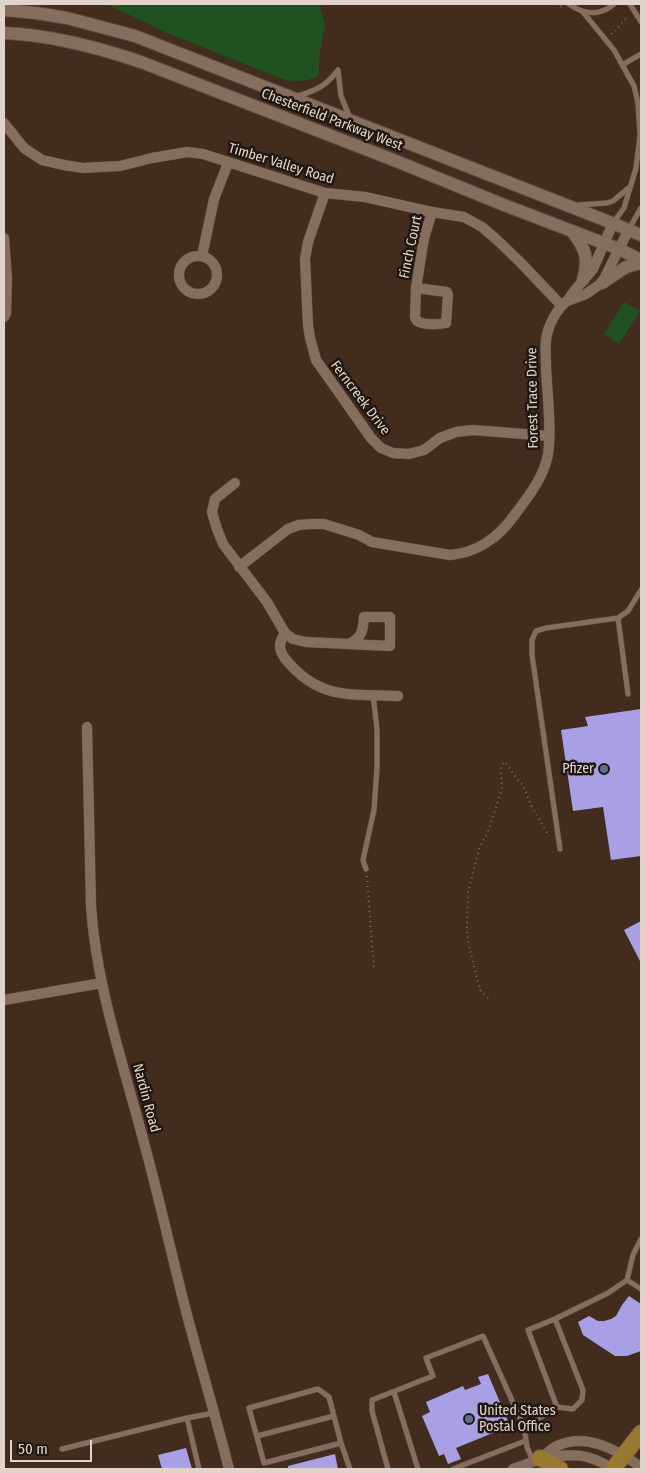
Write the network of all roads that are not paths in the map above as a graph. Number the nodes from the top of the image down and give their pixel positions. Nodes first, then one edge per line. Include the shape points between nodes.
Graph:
1 (569, 4) edge
2 (614, 4) edge
3 (630, 4) edge
4 (4, 10) edge
5 (583, 12) junction
6 (641, 22) edge
7 (4, 33) edge
8 (641, 54) edge
9 (622, 65) junction
10 (294, 98) junction
11 (352, 120) junction
12 (5, 127) edge
13 (228, 163) junction
14 (631, 185) junction
15 (324, 193) junction
16 (569, 206) junction
17 (641, 208) edge
18 (432, 212) junction
19 (613, 223) junction
20 (629, 229) junction
21 (572, 232) junction
22 (641, 235) edge
23 (4, 238) edge
24 (604, 243) junction
25 (619, 249) junction
26 (202, 256) dead end
27 (641, 262) edge
28 (583, 280) junction
29 (602, 283) junction
30 (416, 288) junction
31 (564, 303) junction
32 (4, 317) edge
33 (549, 436) junction
34 (235, 483) dead end
35 (239, 567) junction
36 (641, 590) edge
37 (618, 618) junction
38 (285, 633) junction
39 (348, 644) junction
40 (628, 694) dead end
41 (373, 695) junction
42 (398, 696) dead end
43 (87, 727) dead end
44 (560, 849) dead end
45 (366, 869) road end
46 (102, 983) junction
47 (4, 1000) edge
48 (641, 1239) edge
49 (636, 1250) junction
50 (641, 1254) edge
51 (627, 1280) junction
52 (641, 1289) edge
53 (555, 1318) junction
54 (394, 1392) junction
55 (557, 1407) junction
56 (215, 1413) junction
57 (334, 1416) junction
58 (187, 1418) junction
59 (524, 1427) junction
60 (641, 1433) edge
61 (257, 1436) junction
62 (526, 1441) junction
63 (341, 1443) junction
64 (62, 1449) dead end
65 (625, 1456) junction
66 (536, 1460) junction
67 (641, 1467) edge
68 (199, 1469) edge
69 (229, 1469) edge
70 (350, 1469) edge
71 (388, 1469) edge
72 (418, 1469) edge
73 (453, 1469) edge
74 (513, 1469) edge
75 (560, 1469) edge
76 (613, 1469) edge

1 - 5 lane
2 - 5 lane via 601,12
3 - 6 lane
4 - 10 street, Chesterfield Parkway West via 67,18 135,36
5 - 9 lane
7 - 21 street, Chesterfield Parkway West via 56,39 141,62
8 - 9 lane
9 - 14 lane via 634,86 640,120 639,152
10 - 11 street, Chesterfield Parkway West
10 - 11 lane via 321,88 338,70 341,96
11 - 16 street, Chesterfield Parkway West
12 - 13 street, Timber Valley Road via 24,148 42,160 64,165 83,168 120,166 187,152
13 - 15 street, Timber Valley Road
13 - 26 street via 214,199
14 - 16 lane via 607,203
14 - 19 lane via 624,208
15 - 18 street, Timber Valley Road via 366,197
15 - 33 street, Ferncreek Drive via 305,259 310,338 316,360 371,438 381,448 409,454 424,450 440,438 456,432 473,430
16 - 19 street, Chesterfield Parkway West
17 - 20 lane
18 - 30 street, Finch Court
18 - 31 street, Timber Valley Road via 464,218 482,227
19 - 20 street, Chesterfield Parkway West
19 - 24 street, Forest Trace Drive
20 - 22 street, Chesterfield Parkway West
20 - 25 street
21 - 24 street, Chesterfield Parkway West
21 - 28 street via 586,255
23 - 32 street via 7,278
24 - 25 street, Chesterfield Parkway West
24 - 28 street, Forest Trace Drive via 593,269
25 - 27 street, Chesterfield Parkway West
25 - 29 street
27 - 29 street via 626,267
28 - 31 street, Forest Trace Drive
29 - 31 street
30 - 30 street, Finch Court via 417,321 446,324 447,292
31 - 33 street, Forest Trace Drive via 552,320 546,342
33 - 35 street, Forest Trace Drive via 545,464 530,494 505,529 470,551 450,555 433,553 372,542 324,524 311,524 288,529
34 - 35 street via 215,499 212,512 223,544
35 - 38 street via 267,602
36 - 37 lane via 628,611
37 - 40 lane
37 - 44 lane via 546,628 536,631 532,640
38 - 39 street via 306,642
38 - 41 street via 279,649 299,674 312,684 343,694
39 - 39 street via 390,646 390,617 364,617 359,638
41 - 42 street
41 - 45 lane via 378,729 377,768 374,810 363,860
43 - 46 street, Nardin Road via 92,925
46 - 47 street
46 - 56 street, Nardin Road
48 - 49 lane
49 - 50 lane
49 - 51 lane
51 - 52 lane
51 - 53 lane via 608,1293
53 - 55 lane via 528,1330
53 - 55 lane via 583,1390 582,1400 574,1408
54 - 59 lane via 434,1376 426,1358 483,1336
54 - 71 lane via 372,1400
54 - 72 lane
55 - 59 lane
56 - 58 lane
56 - 69 street, Nardin Road
57 - 61 lane
57 - 61 lane via 329,1397 318,1389 249,1408
57 - 63 lane
58 - 64 lane
58 - 68 lane
59 - 62 lane
60 - 65 main road
61 - 63 lane via 264,1463
62 - 66 lane
62 - 73 lane
63 - 70 lane
65 - 66 street via 601,1445 580,1442 555,1447
65 - 67 street
65 - 76 main road
66 - 74 street
66 - 75 main road
66 - 76 street via 557,1455 580,1456 599,1460

